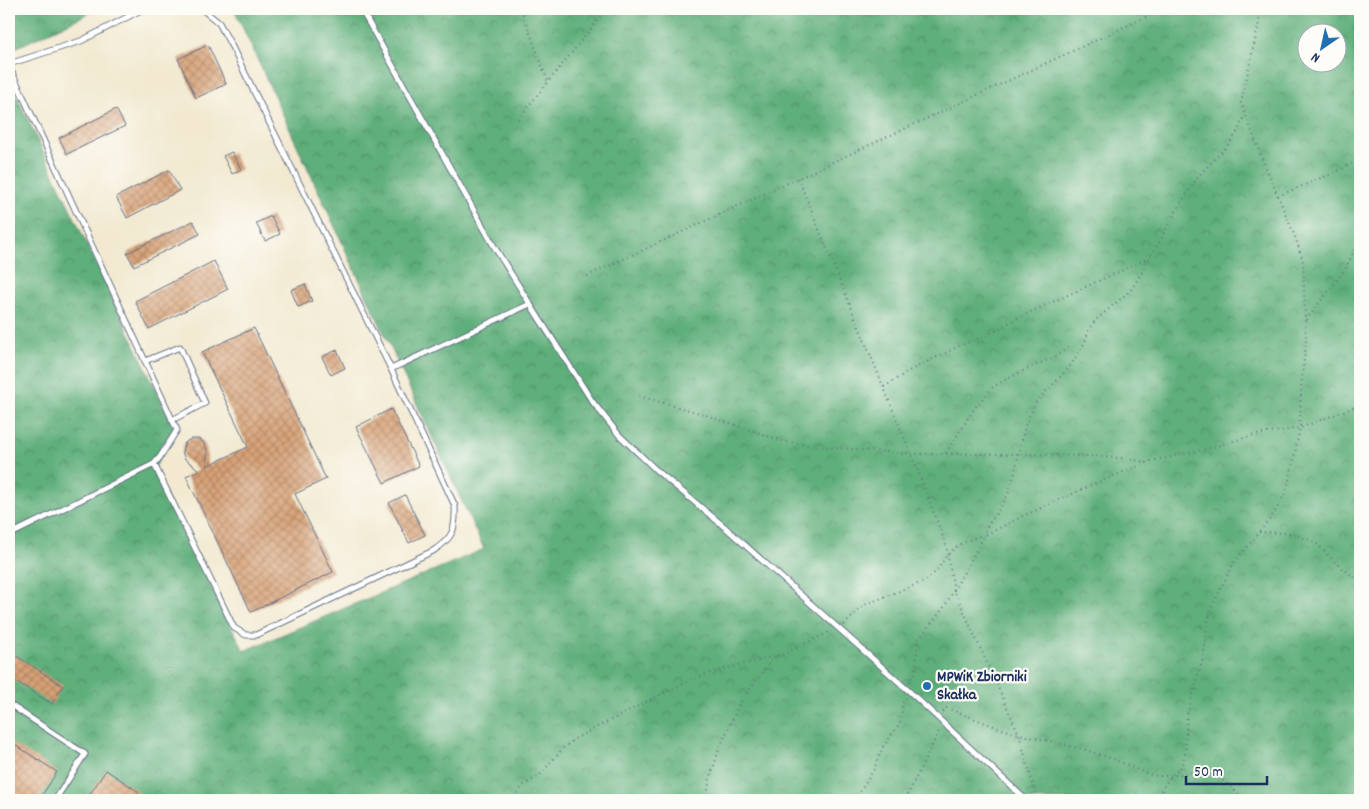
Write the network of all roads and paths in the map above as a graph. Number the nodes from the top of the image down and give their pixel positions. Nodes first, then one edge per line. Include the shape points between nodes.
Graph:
1 (143, 9) edge
2 (202, 9) edge
3 (361, 9) edge
4 (521, 9) edge
5 (607, 9) edge
6 (1163, 9) edge
7 (1262, 9) edge
8 (9, 65) edge
9 (548, 82) junction
10 (1245, 115) junction
11 (518, 118) dead end
12 (1360, 159) edge
13 (798, 178) junction
14 (1278, 196) junction
15 (1360, 240) edge
16 (1149, 258) junction
17 (587, 276) dead end
18 (530, 304) junction
19 (1306, 320) junction
20 (1071, 346) dead end
21 (145, 361) junction
22 (391, 369) junction
23 (884, 387) junction
24 (639, 396) dead end
25 (1360, 405) edge
26 (172, 420) junction
27 (1300, 428) junction
28 (946, 453) junction
29 (911, 454) junction
30 (1019, 454) junction
31 (1148, 462) junction
32 (154, 464) junction
33 (1259, 532) junction
34 (9, 535) edge
35 (986, 535) junction
36 (948, 556) junction
37 (1360, 581) edge
38 (954, 590) junction
39 (840, 629) junction
40 (774, 656) junction
41 (905, 687) junction
42 (910, 692) junction
43 (9, 704) edge
44 (938, 718) junction
45 (944, 723) junction
46 (1019, 734) junction
47 (1171, 776) junction
48 (514, 797) dead end
49 (55, 800) edge
50 (706, 800) edge
51 (855, 800) edge
52 (906, 800) edge
53 (1026, 800) edge
54 (1037, 800) edge
55 (1157, 800) edge
56 (1248, 800) edge

1 - 8 lane via 81,40
2 - 22 lane via 219,23 232,47
3 - 18 lane via 495,248
4 - 9 path
5 - 9 path
6 - 13 path
7 - 10 path via 1241,104
8 - 21 lane
9 - 11 path
10 - 14 path
10 - 16 path via 1230,143 1201,174 1179,206
12 - 14 path
13 - 17 path
13 - 23 path
14 - 19 path via 1303,262
15 - 19 path via 1344,271
16 - 23 path via 959,346
16 - 30 path via 1130,290 1089,328 1085,342 1069,368 1036,402 1026,422
18 - 22 lane
18 - 39 lane via 592,401 618,435
19 - 27 path
20 - 28 path via 1005,380 984,395
21 - 26 lane
21 - 26 lane via 180,347 205,403
22 - 32 lane via 456,506 453,532 433,551 256,635 246,635 234,628
23 - 29 path
24 - 29 path via 786,442
25 - 27 path
26 - 32 lane via 177,430
27 - 31 path via 1254,435
27 - 33 path via 1286,491
28 - 29 path
28 - 30 path
29 - 36 path
30 - 31 path
30 - 35 path via 1008,494 986,528
31 - 35 path
32 - 34 lane
33 - 37 path via 1290,533 1315,542
33 - 47 path via 1233,564 1211,609 1200,670 1187,715 1185,755 1181,766
35 - 36 path via 964,542
35 - 38 path
36 - 38 path
36 - 39 path via 925,581 864,606
38 - 41 path via 918,640 915,673
38 - 46 path
39 - 40 path
39 - 41 lane
40 - 48 path via 695,678 576,738
40 - 50 path via 740,702 718,752
41 - 42 lane
42 - 44 lane
42 - 51 path via 903,702 900,723 882,747 873,771
43 - 49 lane via 85,754
44 - 45 lane
44 - 46 path via 946,708
45 - 52 path
45 - 53 lane
46 - 47 path via 1075,747 1155,776
46 - 54 path
47 - 55 path
47 - 56 path via 1197,771 1213,775

